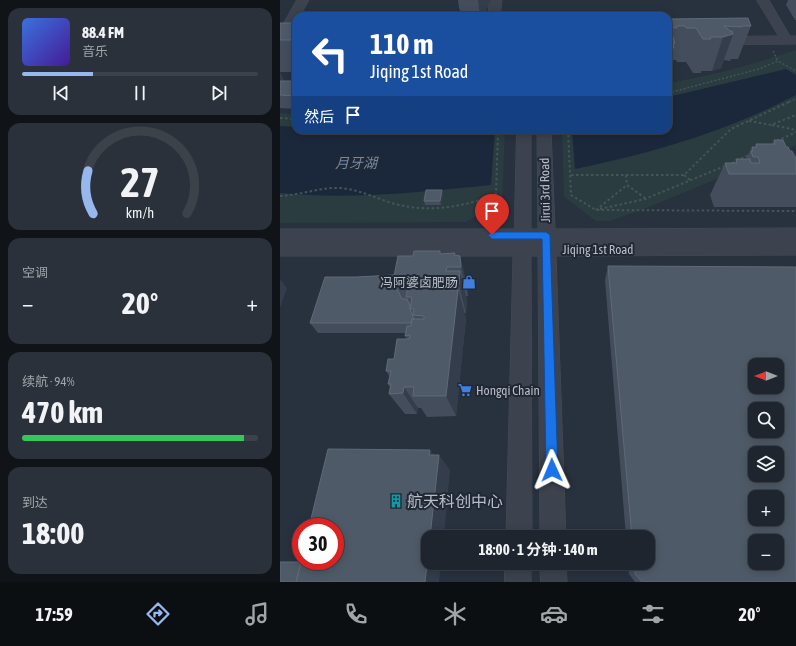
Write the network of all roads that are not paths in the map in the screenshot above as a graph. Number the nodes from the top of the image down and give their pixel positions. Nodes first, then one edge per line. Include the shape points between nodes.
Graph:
1 (303, 0) edge
2 (496, 0) edge
3 (764, 0) edge
4 (296, 12) edge
5 (494, 12) edge
6 (292, 20) edge
7 (672, 40) edge
8 (791, 40) edge
9 (280, 41) edge
10 (292, 41) edge
11 (524, 134) edge
12 (544, 134) edge
13 (796, 235) edge
14 (280, 236) edge
15 (522, 242) junction
16 (546, 242) junction
17 (796, 248) edge
18 (280, 249) edge
19 (519, 530) edge
20 (553, 530) edge
21 (518, 570) edge
22 (553, 570) edge
23 (518, 582) edge
24 (554, 582) edge

1 - 4 street
2 - 5 street
3 - 8 street
6 - 9 street
7 - 8 street
9 - 10 street
11 - 15 street, Jirui 3rd Road
12 - 16 street, Jirui 3rd Road
13 - 16 street, Jiqing 1st Road
14 - 15 street, Jiqing 1st Road
15 - 16 street, Jiqing 1st Road
15 - 18 street, Jiqing 1st Road
15 - 19 street, Jirui 3rd Road
16 - 17 street, Jiqing 1st Road
16 - 20 street, Jirui 3rd Road
21 - 23 street
22 - 24 street

